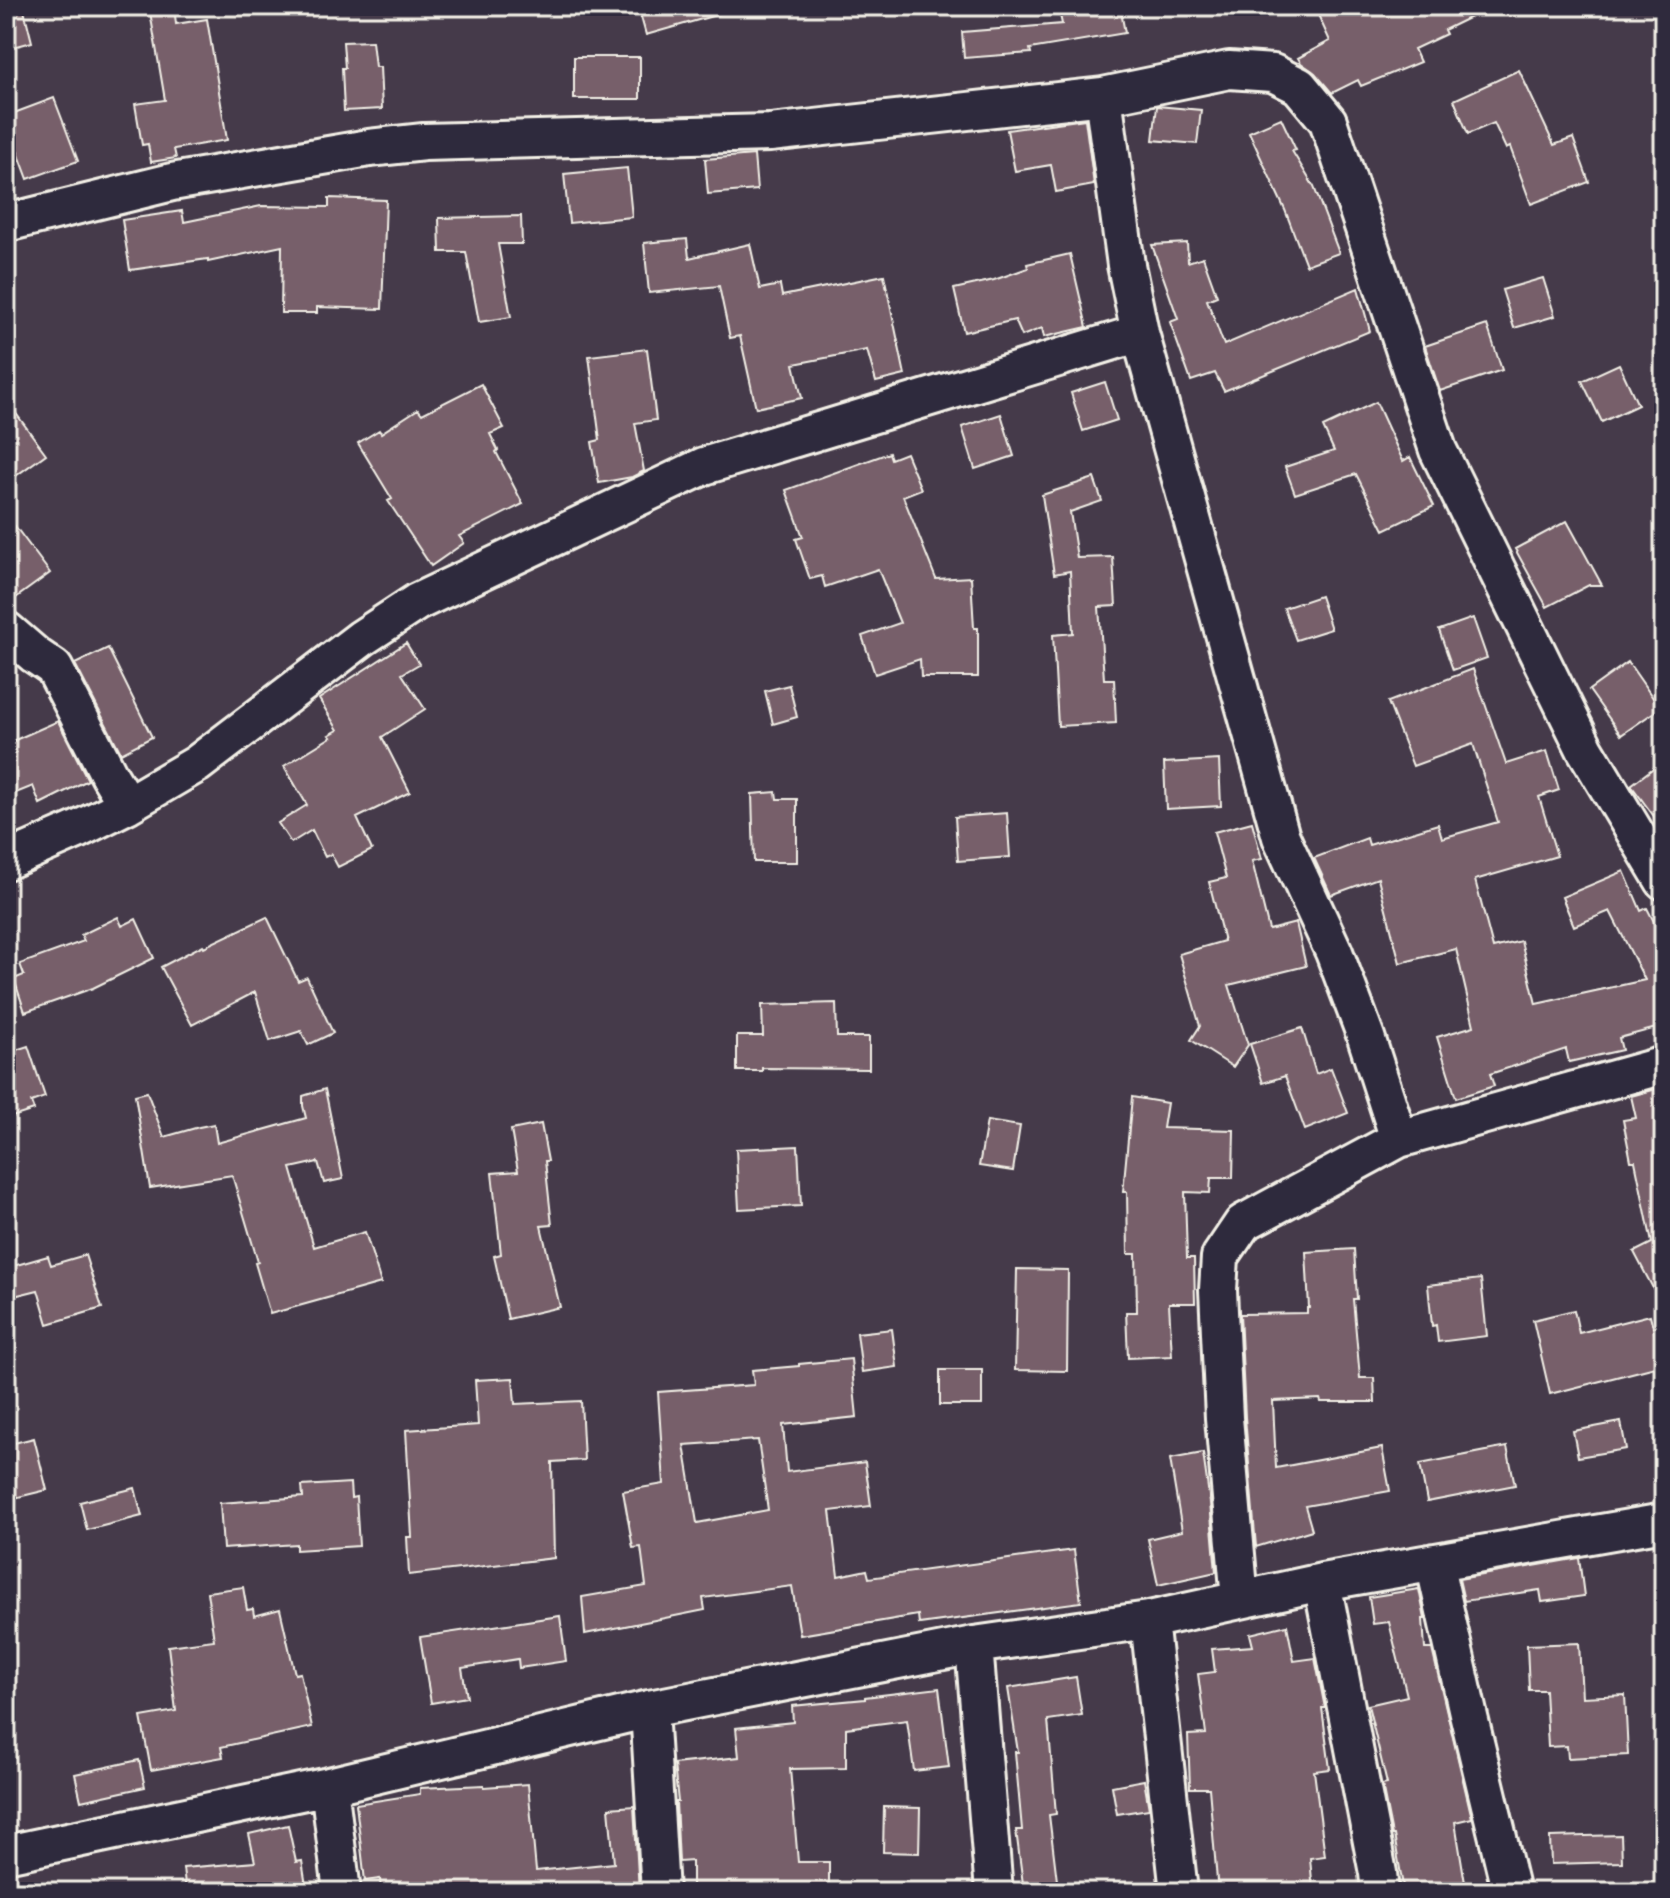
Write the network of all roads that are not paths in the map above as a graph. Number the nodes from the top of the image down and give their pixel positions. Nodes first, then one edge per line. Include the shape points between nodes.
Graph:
1 (1103, 96) junction
2 (6, 223) edge
3 (1140, 333) junction
4 (6, 630) edge
5 (127, 805) junction
6 (6, 861) edge
7 (1664, 881) edge
8 (1664, 1065) edge
9 (1399, 1139) junction
10 (1664, 1522) edge
11 (1434, 1562) junction
12 (1322, 1582) junction
13 (1240, 1600) junction
14 (1149, 1620) junction
15 (974, 1645) junction
16 (649, 1709) junction
17 (329, 1786) junction
18 (6, 1854) edge
19 (342, 1892) edge
20 (660, 1892) edge
21 (994, 1892) edge
22 (1179, 1892) edge
23 (1380, 1892) edge
24 (1511, 1892) edge

1 - 2 street via 770,133 369,148 172,182
1 - 3 street
1 - 7 street via 1229,70 1273,73 1299,86 1328,121 1438,450 1585,749
3 - 5 street via 704,466 417,602 197,764
3 - 9 street via 1281,837 1334,952
4 - 5 street via 54,668
5 - 6 street
8 - 9 street
9 - 13 street via 1243,1223 1220,1257 1224,1418
10 - 11 street
11 - 12 street
11 - 24 street
12 - 13 street
12 - 23 street
13 - 14 street
14 - 15 street
14 - 22 street
15 - 16 street
15 - 21 street
16 - 17 street
16 - 20 street
17 - 18 street
17 - 19 street

